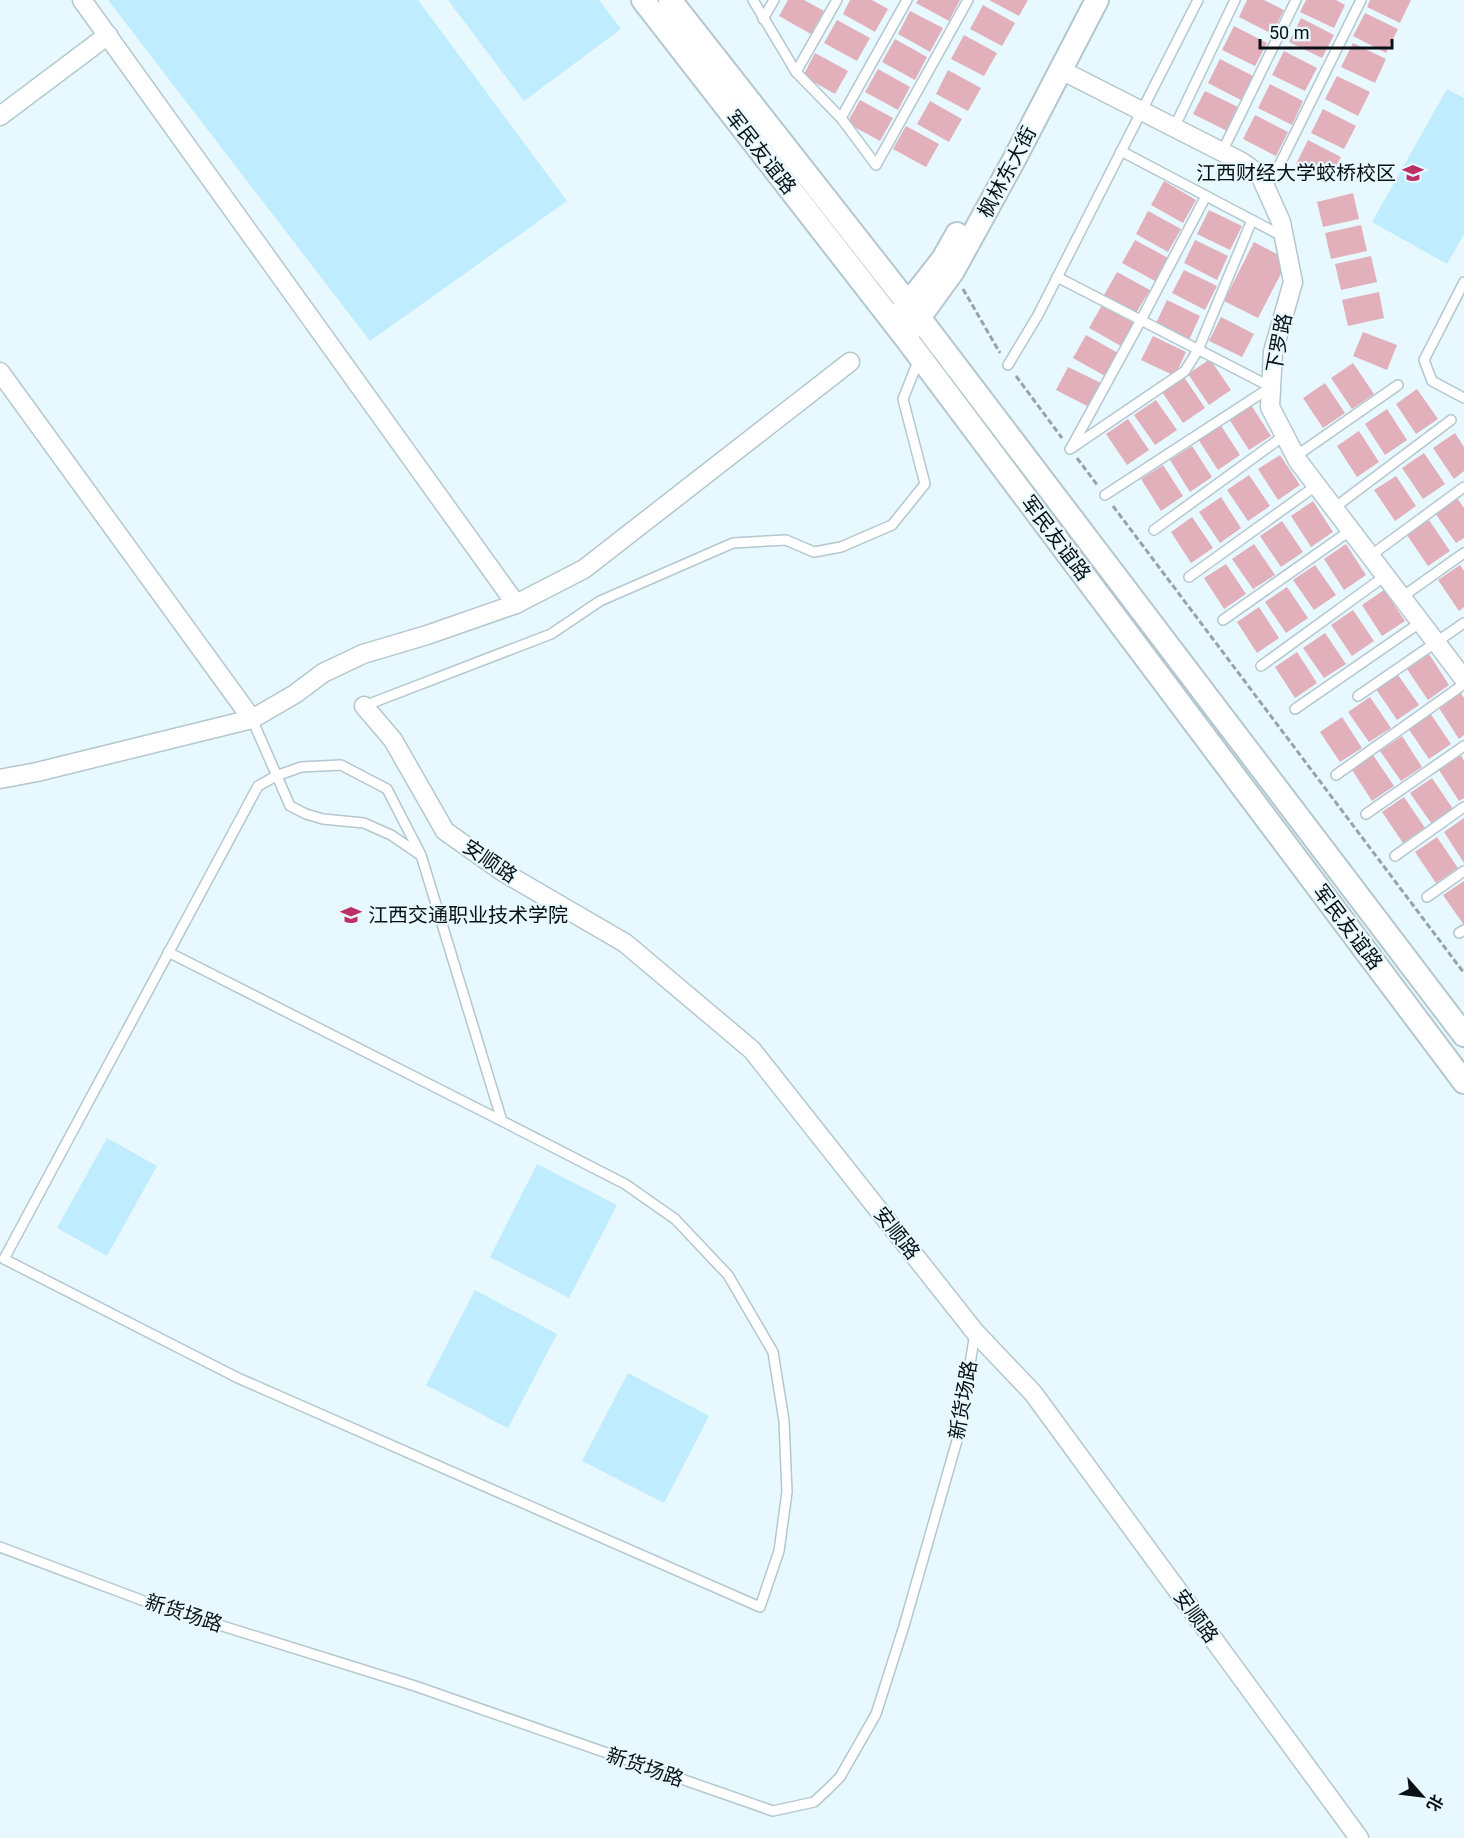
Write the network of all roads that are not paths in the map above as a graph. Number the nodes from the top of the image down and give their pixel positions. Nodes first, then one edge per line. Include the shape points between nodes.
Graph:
1 (82, 0) edge
2 (643, 0) edge
3 (670, 0) edge
4 (753, 0) edge
5 (774, 0) edge
6 (837, 0) edge
7 (907, 0) edge
8 (968, 0) edge
9 (1083, 0) edge
10 (1097, 0) edge
11 (1198, 0) edge
12 (1235, 0) edge
13 (1296, 0) edge
14 (1361, 0) edge
15 (763, 19) junction
16 (108, 35) junction
17 (1061, 70) junction
18 (796, 72) junction
19 (1142, 111) junction
20 (0, 116) edge
21 (841, 118) junction
22 (1174, 128) junction
23 (1121, 151) junction
24 (1222, 152) junction
25 (1260, 175) junction
26 (1206, 196) junction
27 (1252, 220) junction
28 (1284, 237) junction
29 (1057, 277) junction
30 (1464, 282) edge
31 (914, 311) junction
32 (1141, 321) junction
33 (899, 330) junction
34 (1198, 350) junction
35 (920, 357) junction
36 (850, 362) dead end
37 (1008, 366) road end
38 (0, 372) edge
39 (1398, 385) dead end
40 (1271, 387) junction
41 (1464, 398) edge
42 (1451, 420) dead end
43 (1285, 435) junction
44 (1296, 456) junction
45 (1317, 485) junction
46 (1464, 487) edge
47 (1105, 495) road end
48 (1334, 508) junction
49 (1154, 530) dead end
50 (1351, 530) junction
51 (1464, 553) edge
52 (1370, 556) junction
53 (1385, 576) junction
54 (1189, 577) dead end
55 (1402, 597) junction
56 (516, 603) junction
57 (1223, 620) dead end
58 (1421, 622) junction
59 (1464, 623) edge
60 (1436, 642) junction
61 (1262, 666) dead end
62 (1464, 679) edge
63 (1464, 684) edge
64 (1358, 696) dead end
65 (364, 706) joint
66 (1295, 709) dead end
67 (252, 719) junction
68 (1464, 746) edge
69 (276, 776) junction
70 (1336, 776) dead end
71 (0, 779) edge
72 (1464, 807) edge
73 (1365, 814) dead end
74 (421, 855) junction
75 (1395, 856) dead end
76 (1464, 871) edge
77 (1427, 897) dead end
78 (168, 952) junction
79 (1464, 1035) edge
80 (1464, 1082) edge
81 (502, 1121) junction
82 (975, 1332) junction
83 (0, 1547) edge
84 (1359, 1838) edge

1 - 16 street
2 - 33 street, 军民友谊路
3 - 31 street, 军民友谊路
4 - 15 lane
5 - 15 lane
6 - 18 lane
7 - 21 lane
8 - 21 lane via 876,165
9 - 31 street, 枫林东大街
10 - 17 street, 枫林东大街
11 - 19 lane
12 - 22 lane
13 - 24 lane
14 - 25 lane via 1273,178
15 - 18 lane
16 - 20 street
16 - 56 street
17 - 19 street
17 - 31 street, 枫林东大街 via 953,272
18 - 21 lane
19 - 22 street
19 - 23 lane
22 - 24 street
23 - 26 lane
23 - 29 lane
24 - 25 street
25 - 28 street, 下罗路
26 - 27 lane
26 - 32 lane
27 - 28 lane
27 - 34 lane
28 - 40 street, 下罗路 via 1293,282 1273,352
29 - 32 lane
29 - 37 lane
30 - 41 lane via 1424,360 1432,381
31 - 33 street, 枫林东大街
31 - 79 street, 军民友谊路
32 - 34 lane
32 - 34 lane via 1070,449 1185,371
33 - 35 street, 军民友谊路
34 - 40 lane
35 - 65 lane via 903,399 925,484 892,525 841,547 814,552 786,540 733,543 600,601 551,633
35 - 80 street, 军民友谊路
36 - 56 street via 584,569
38 - 67 street
39 - 44 lane
40 - 43 street, 下罗路 via 1270,407
40 - 47 lane
42 - 48 lane
43 - 44 street, 下罗路
43 - 49 lane
44 - 45 street, 下罗路
45 - 48 street, 下罗路
45 - 54 lane
46 - 52 lane
48 - 50 street, 下罗路
50 - 52 street, 下罗路
50 - 57 lane
51 - 55 lane
52 - 53 street, 下罗路
53 - 55 street, 下罗路
53 - 61 lane
55 - 58 street, 下罗路
56 - 67 street via 363,654 323,673
58 - 60 street, 下罗路
58 - 66 lane
59 - 60 lane
60 - 62 street, 下罗路
60 - 64 lane
63 - 70 lane
65 - 82 street, 安顺路 via 393,740 445,831 503,872 625,943 752,1050
67 - 69 lane
67 - 71 street
68 - 73 lane
69 - 74 lane via 290,806 323,819 364,824 391,835
69 - 74 lane via 301,767 341,765 387,789
69 - 78 lane via 258,786
72 - 75 lane
74 - 81 lane
76 - 77 lane
78 - 81 lane
78 - 81 lane via 4,1259 238,1378 760,1607 779,1551 787,1492 784,1422 773,1352 728,1275 675,1219 624,1184
82 - 83 lane, 新货场路 via 960,1430 876,1714 840,1777 814,1802 773,1811 415,1686 152,1604
82 - 84 street, 安顺路 via 1033,1393

